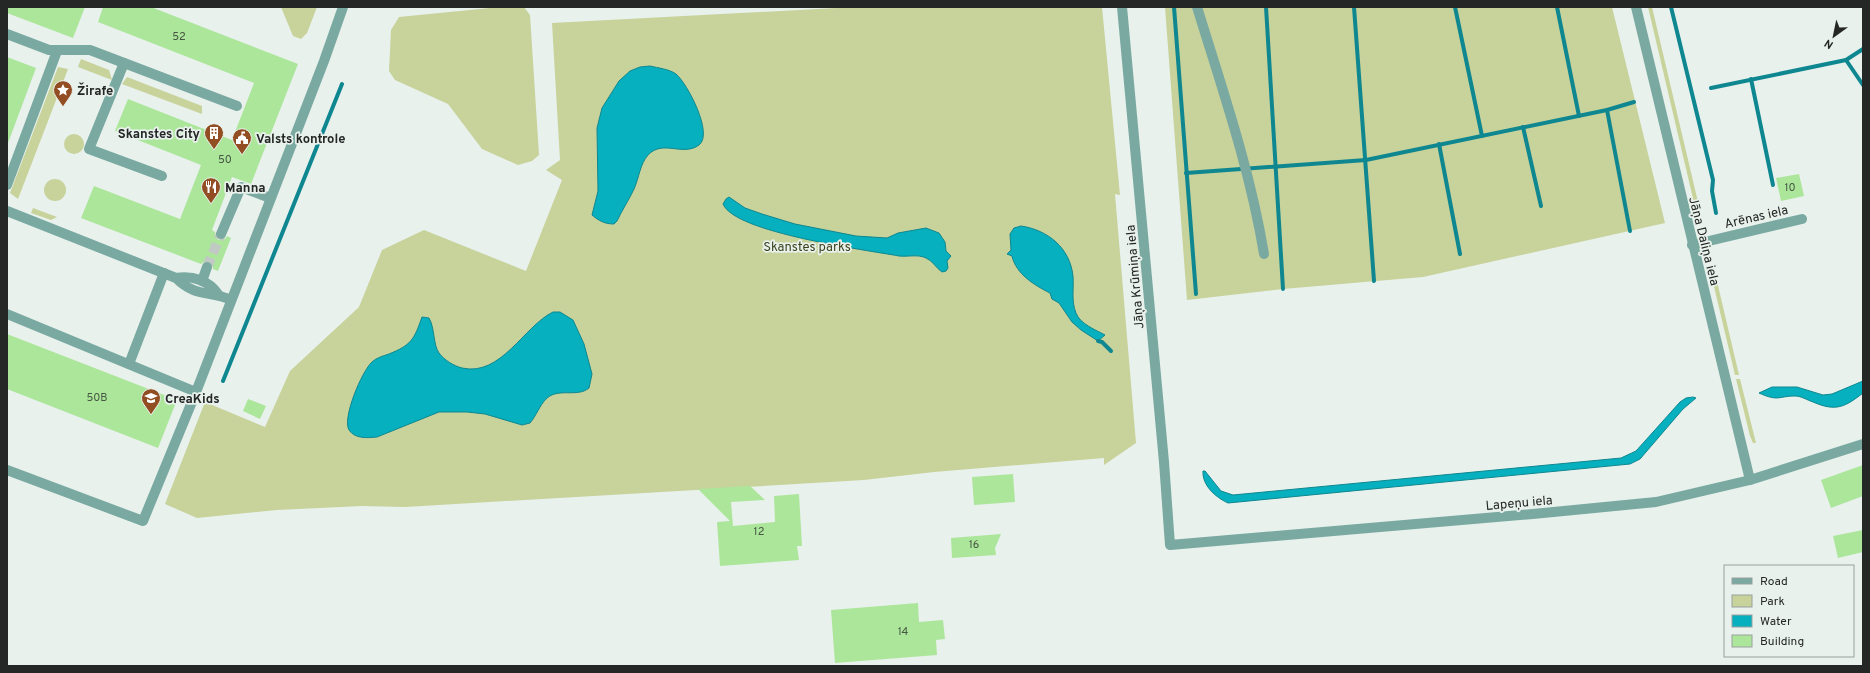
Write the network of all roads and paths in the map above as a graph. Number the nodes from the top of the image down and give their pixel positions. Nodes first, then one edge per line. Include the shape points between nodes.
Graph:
1 (343, 7) edge
2 (1122, 7) edge
3 (1197, 7) edge
4 (1636, 7) edge
5 (7, 34) edge
6 (58, 51) junction
7 (124, 63) junction
8 (237, 106) dead end
9 (11, 164) edge
10 (162, 176) dead end
11 (7, 186) edge
12 (270, 198) junction
13 (7, 211) edge
14 (1802, 219) dead end
15 (221, 234) tunnel mouth
16 (1692, 244) junction
17 (1264, 254) dead end
18 (207, 267) tunnel mouth
19 (164, 273) junction
20 (176, 278) junction
21 (202, 281) junction
22 (218, 294) junction
23 (231, 300) junction
24 (7, 314) edge
25 (129, 364) junction
26 (196, 392) junction
27 (1863, 444) edge
28 (7, 470) edge
29 (1750, 480) junction
30 (1170, 545) joint

1 - 12 street
2 - 30 street, Jāņa Krūmiņa iela
3 - 17 street via 1243,155
4 - 16 street, Jāņa Daliņa iela
5 - 6 street
6 - 7 street via 90,50
6 - 9 street
7 - 8 street
7 - 10 street via 90,149
9 - 11 street
12 - 15 street via 241,187
12 - 23 street
13 - 19 street
14 - 16 street, Arēnas iela
16 - 29 street, Jāņa Daliņa iela
18 - 21 street
19 - 20 street
19 - 25 street
20 - 21 street via 188,276
20 - 22 street via 198,292
21 - 22 street via 212,285
22 - 23 street
23 - 26 street
24 - 25 street
25 - 26 street
26 - 28 street via 143,521
27 - 29 street, Lapeņu iela
29 - 30 street, Lapeņu iela via 1656,502

